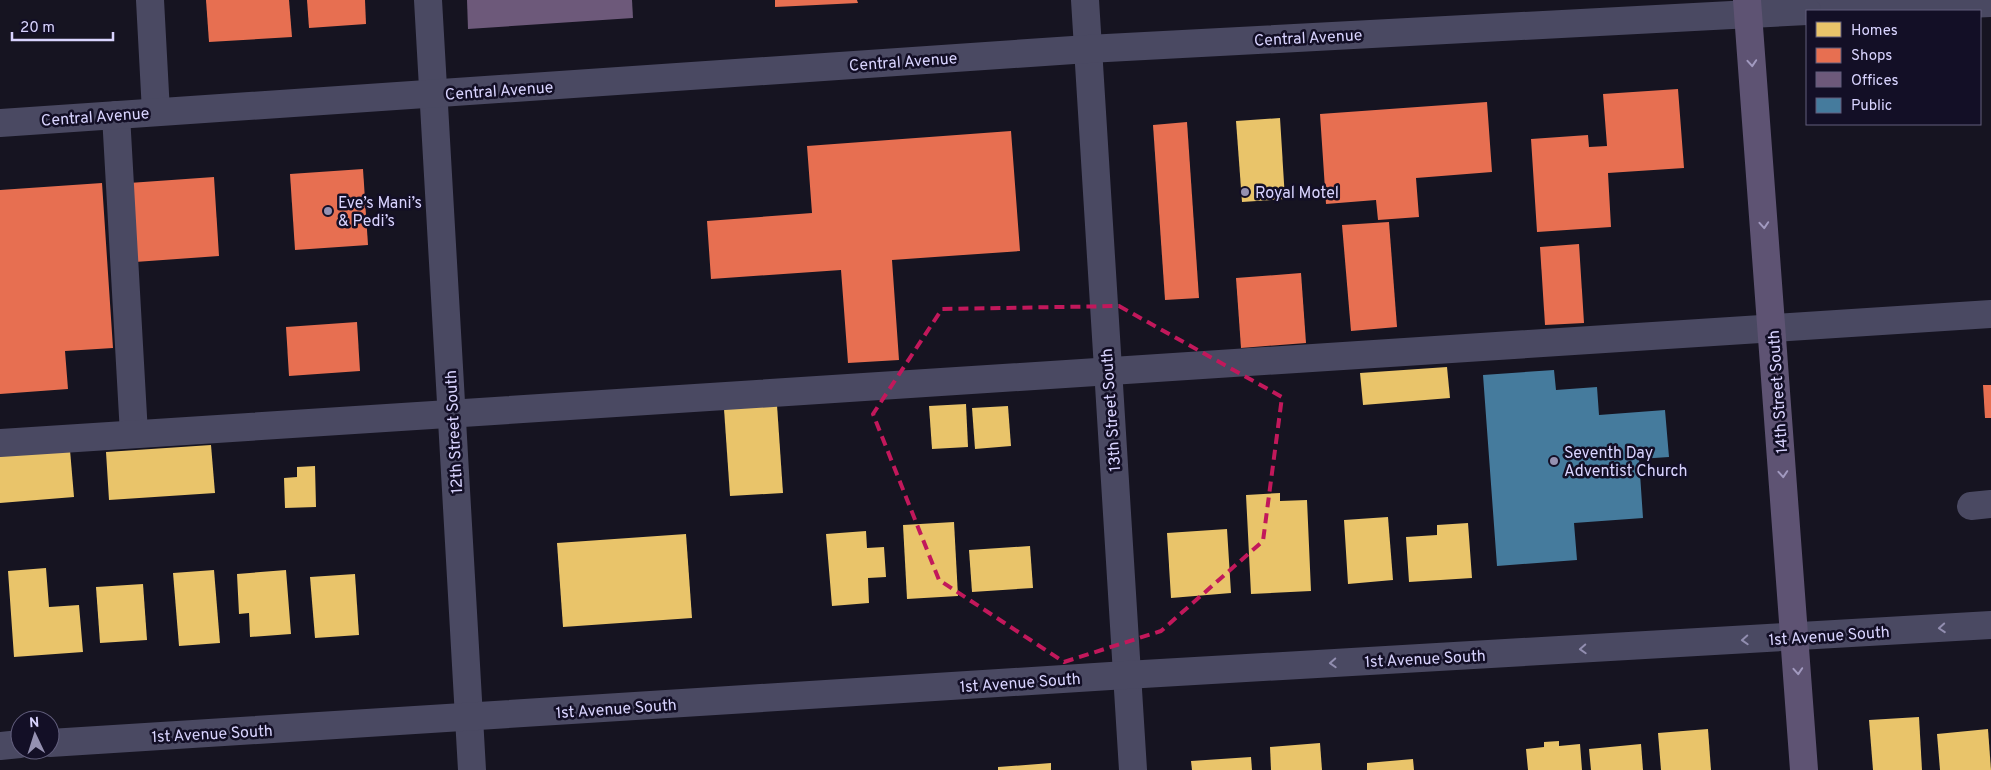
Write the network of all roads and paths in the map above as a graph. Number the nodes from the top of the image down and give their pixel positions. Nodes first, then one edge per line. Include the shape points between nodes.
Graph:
1 (150, 0) edge
2 (428, 0) edge
3 (1085, 0) edge
4 (1991, 3) edge
5 (1748, 7) edge
6 (1835, 10) edge
7 (1806, 12) edge
8 (1088, 49) junction
9 (434, 94) junction
10 (156, 112) junction
11 (116, 115) junction
12 (0, 123) edge
13 (1991, 314) edge
14 (1772, 326) junction
15 (1108, 370) junction
16 (452, 414) junction
17 (134, 434) junction
18 (0, 443) edge
19 (1991, 625) edge
20 (1796, 638) junction
21 (1126, 675) junction
22 (469, 718) junction
23 (60, 742) edge
24 (472, 770) edge
25 (1133, 770) edge
26 (1804, 770) edge

1 - 10 street
2 - 9 street, 12th Street South
3 - 8 street, 13th Street South
4 - 6 street
5 - 7 street, Central Avenue
5 - 8 street, Central Avenue
5 -> 14 main road, 14th Street South
8 - 9 street, Central Avenue
8 - 15 street, 13th Street South
9 - 10 street, Central Avenue
9 - 16 street, 12th Street South
10 - 11 street, Central Avenue
11 - 12 street, Central Avenue
11 - 17 street
13 - 14 street
14 - 15 street
14 -> 20 main road, 14th Street South
15 - 16 street
15 - 21 street, 13th Street South
16 - 17 street
16 - 22 street, 12th Street South
17 - 18 street
19 -> 20 street, 1st Avenue South
20 -> 21 street, 1st Avenue South
20 -> 26 main road, 14th Street South
21 - 22 street, 1st Avenue South
21 - 25 street, 13th Street South
22 - 23 street, 1st Avenue South
22 - 24 street, 12th Street South

